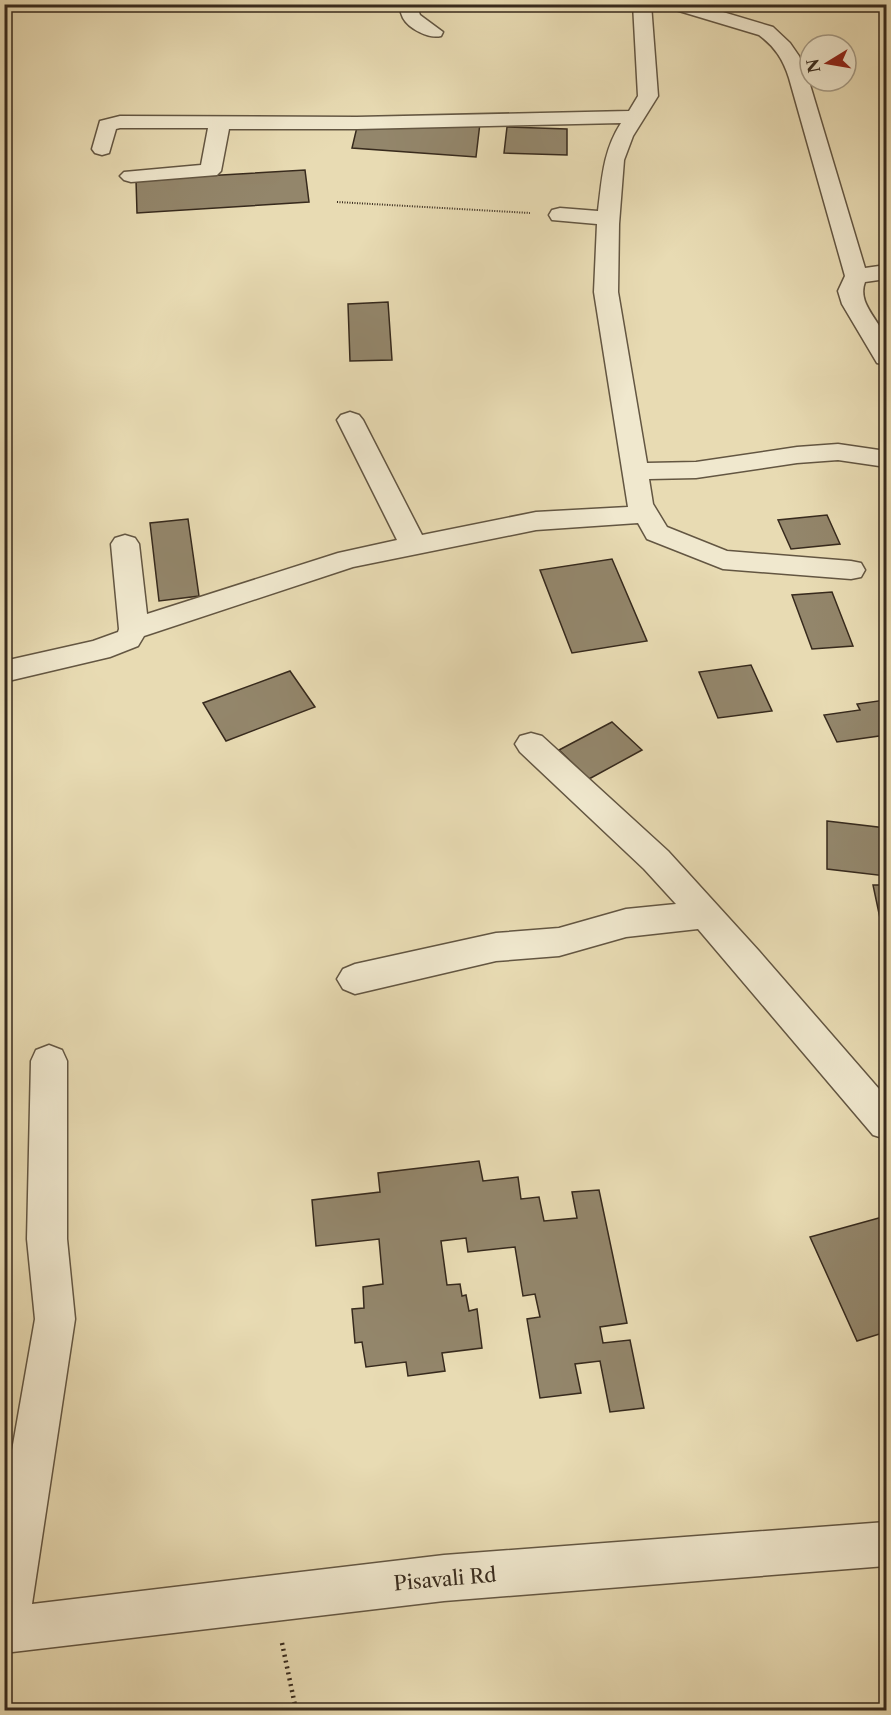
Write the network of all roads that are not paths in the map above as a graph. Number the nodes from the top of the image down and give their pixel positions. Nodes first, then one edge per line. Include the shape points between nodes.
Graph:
1 (407, 4) edge
2 (642, 4) edge
3 (675, 4) edge
4 (434, 32) dead end
5 (636, 117) junction
6 (220, 122) junction
7 (102, 149) dead end
8 (131, 176) dead end
9 (560, 215) road end
10 (609, 218) junction
11 (886, 272) edge
12 (856, 276) junction
13 (886, 358) edge
14 (350, 420) dead end
15 (886, 459) edge
16 (636, 471) junction
17 (647, 514) junction
18 (125, 544) dead end
19 (414, 546) junction
20 (851, 570) dead end
21 (134, 629) junction
22 (4, 672) edge
23 (531, 744) dead end
24 (706, 915) junction
25 (355, 979) dead end
26 (50, 1061) dead end
27 (886, 1123) edge
28 (886, 1544) edge
29 (5, 1630) edge

1 - 4 street via 411,18
2 - 5 street via 648,96
3 - 12 street via 766,31 787,49
5 - 6 street
5 - 10 street via 614,160
6 - 7 street via 113,123 105,128
6 - 8 street via 210,171
9 - 10 street
10 - 16 street via 606,292
11 - 12 street
12 - 13 street via 850,291 854,304
14 - 19 street
15 - 16 street via 838,452 696,470
16 - 17 street via 640,504
17 - 19 street via 536,521
17 - 20 street via 657,533 723,560
18 - 21 street
19 - 21 street via 348,559
21 - 22 street via 128,639 100,650
23 - 24 street via 656,860
24 - 25 street via 626,922 559,942 496,946
24 - 27 street
26 - 29 street via 47,1239 56,1295 55,1319
28 - 29 street, Pisavali Rd via 444,1578

